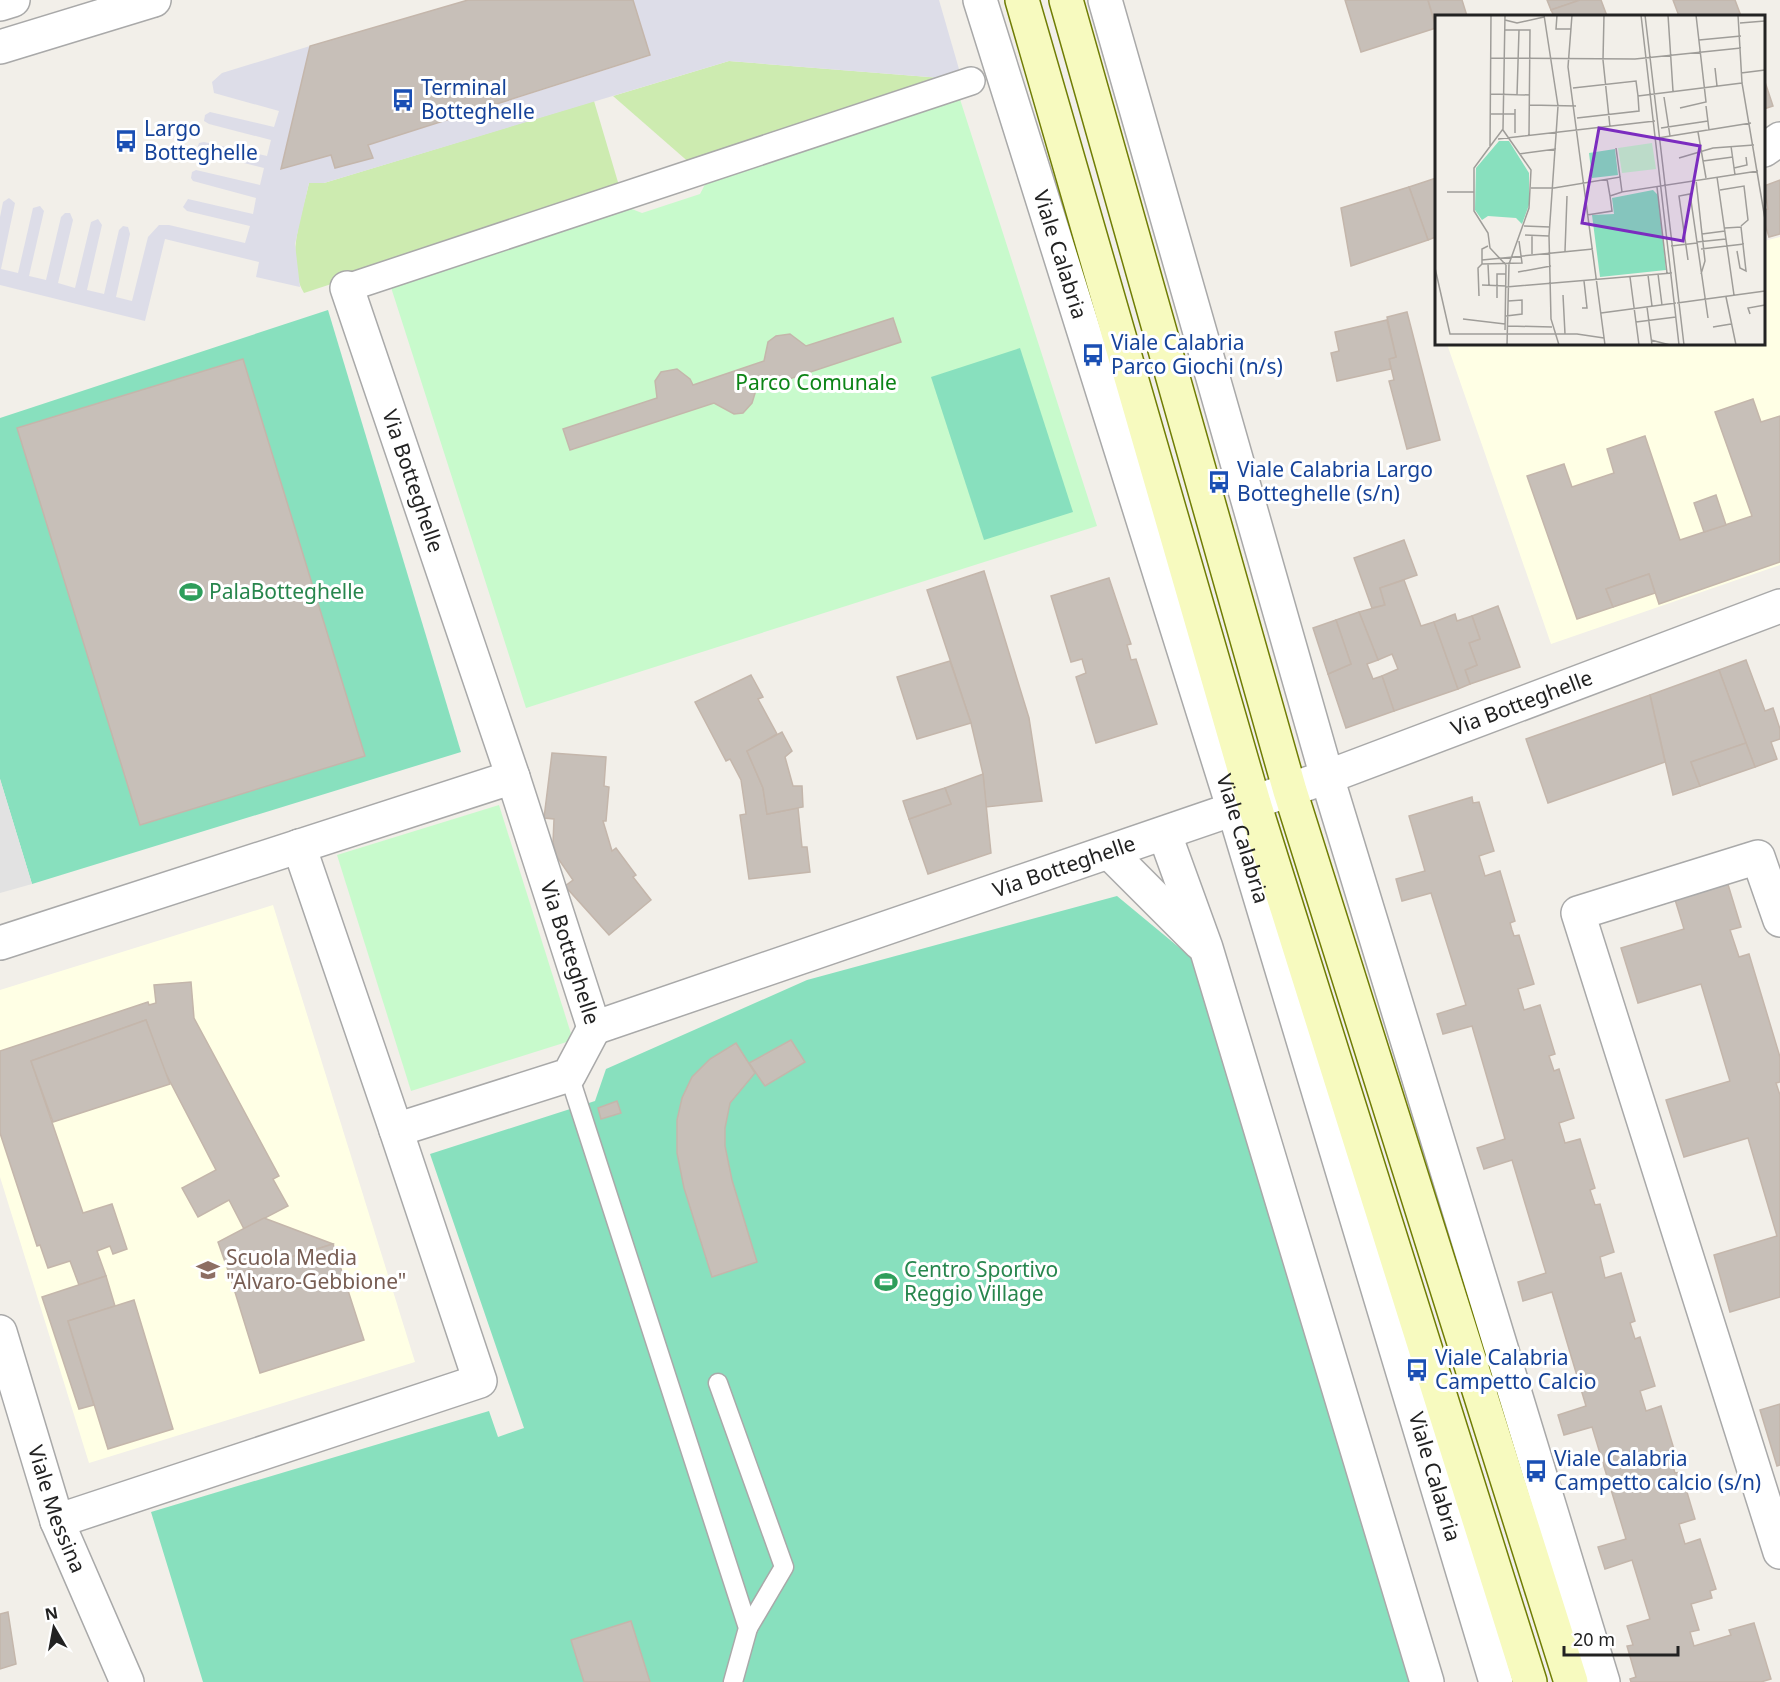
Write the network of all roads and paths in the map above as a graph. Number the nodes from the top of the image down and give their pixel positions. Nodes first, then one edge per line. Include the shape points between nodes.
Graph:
1 (13, 0) edge
2 (154, 0) edge
3 (1022, 0) edge
4 (1066, 0) edge
5 (1106, 0) edge
6 (988, 2) edge
7 (0, 4) edge
8 (0, 46) edge
9 (971, 81) dead end
10 (1780, 139) edge
11 (1765, 149) edge
12 (347, 288) joint
13 (1780, 606) edge
14 (513, 777) junction
15 (1328, 777) junction
16 (1290, 790) junction
17 (1244, 806) junction
18 (1165, 834) junction
19 (298, 846) junction
20 (1110, 853) junction
21 (1780, 920) edge
22 (0, 943) edge
23 (1206, 948) junction
24 (594, 1028) junction
25 (569, 1075) junction
26 (396, 1130) junction
27 (0, 1332) edge
28 (718, 1383) dead end
29 (57, 1521) junction
30 (1780, 1552) edge
31 (748, 1628) junction
32 (127, 1682) edge
33 (733, 1682) edge
34 (1427, 1682) edge
35 (1496, 1682) edge
36 (1530, 1682) edge
37 (1571, 1682) edge
38 (1603, 1682) edge

1 - 7 street
2 - 8 street
3 - 17 main road, Viale Calabria
4 - 16 main road
5 - 15 street
6 - 17 street, Viale Calabria
9 - 12 street
10 - 11 street
12 - 14 street, Via Botteghelle
13 - 15 street, Via Botteghelle
14 - 19 street
14 - 24 street, Via Botteghelle
15 - 16 street, Via Botteghelle
15 - 38 street
16 - 17 street, Via Botteghelle
16 - 37 main road
17 - 18 street, Via Botteghelle
17 - 35 street, Viale Calabria
17 - 36 main road, Viale Calabria
18 - 20 street, Via Botteghelle
18 - 23 street
19 - 22 street
19 - 26 street
20 - 23 street
20 - 24 street, Via Botteghelle
21 - 30 street via 1758,857 1578,913
23 - 34 street
24 - 25 street
25 - 26 street
25 - 31 lane
26 - 29 street via 480,1381
27 - 29 street, Viale Messina
28 - 31 lane via 784,1567
29 - 32 street, Viale Messina
31 - 33 lane

